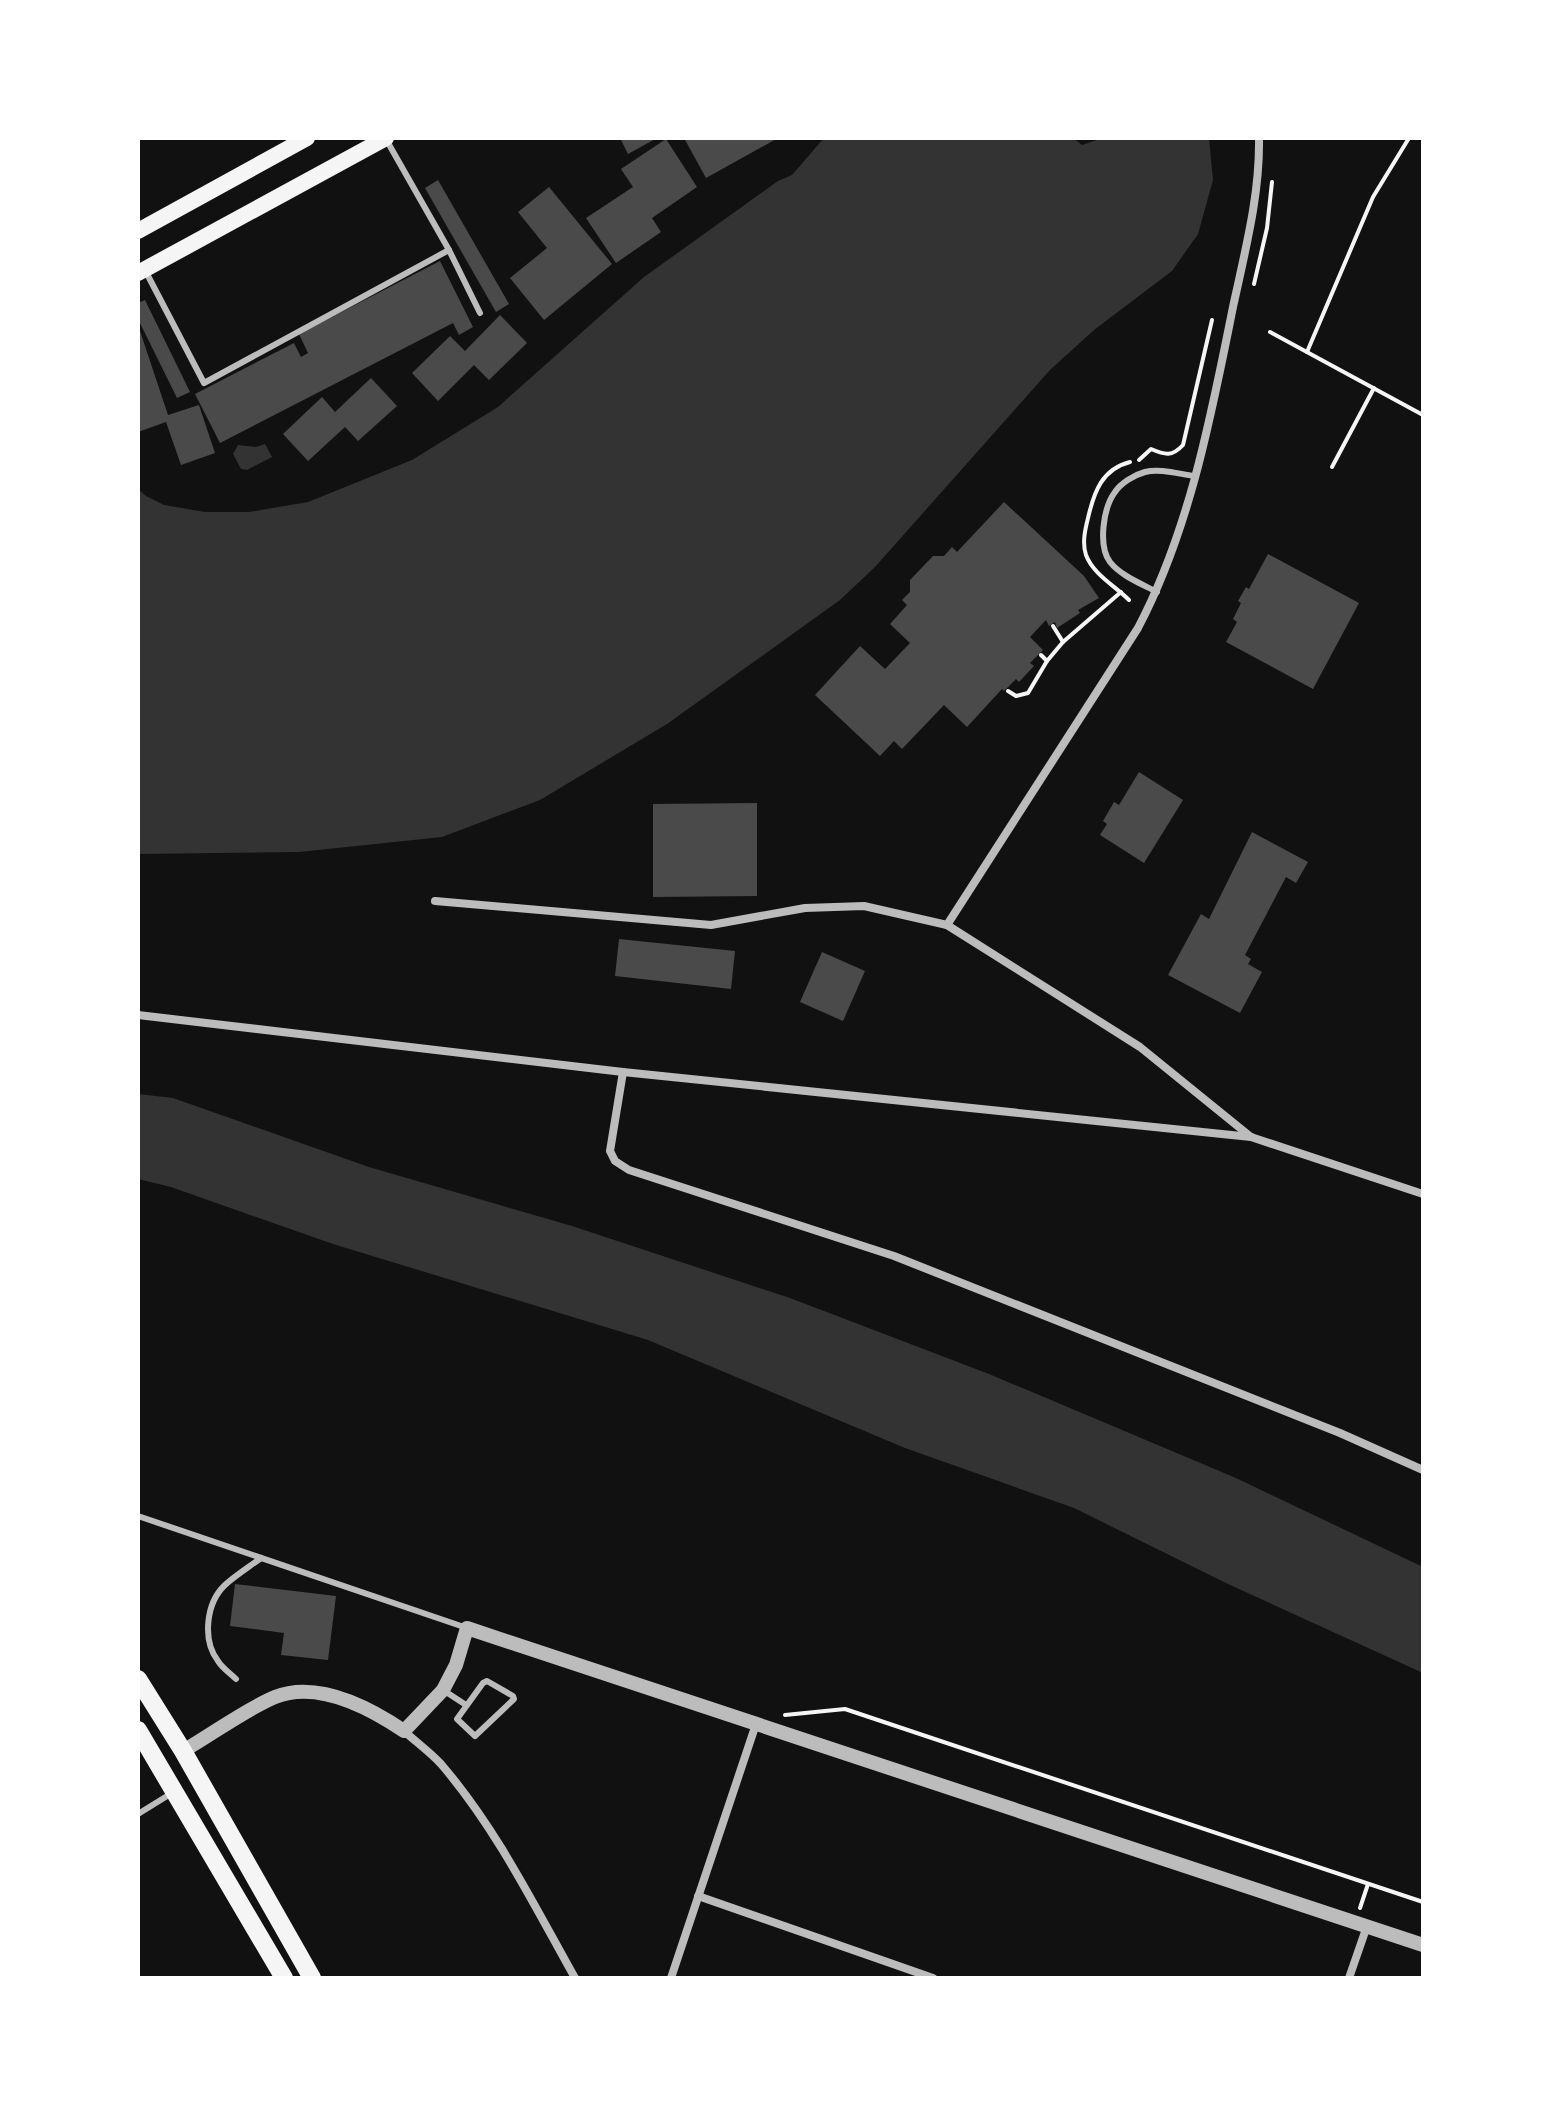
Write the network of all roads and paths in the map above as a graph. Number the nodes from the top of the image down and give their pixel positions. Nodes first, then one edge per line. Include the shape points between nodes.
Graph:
1 (307, 138) edge
2 (385, 138) edge
3 (1259, 138) edge
4 (1409, 138) edge
5 (138, 231) edge
6 (449, 250) junction
7 (141, 271) edge
8 (480, 313) dead end
9 (1270, 332) dead end
10 (1307, 352) junction
11 (1374, 388) junction
12 (1423, 415) edge
13 (1332, 467) dead end
14 (1194, 476) junction
15 (1121, 592) dead end
16 (1157, 592) junction
17 (1053, 626) dead end
18 (1063, 642) junction
19 (1041, 655) dead end
20 (1047, 661) junction
21 (1008, 691) dead end
22 (435, 901) dead end
23 (947, 925) junction
24 (138, 1015) edge
25 (623, 1072) junction
26 (1251, 1137) junction
27 (1423, 1194) edge
28 (1423, 1470) edge
29 (138, 1516) edge
30 (261, 1558) junction
31 (467, 1628) junction
32 (138, 1679) edge
33 (236, 1679) dead end
34 (443, 1690) junction
35 (466, 1705) junction
36 (756, 1724) junction
37 (138, 1730) edge
38 (404, 1731) junction
39 (183, 1751) junction
40 (175, 1791) junction
41 (138, 1814) edge
42 (1368, 1884) junction
43 (698, 1896) junction
44 (267, 1899) junction
45 (1423, 1902) edge
46 (246, 1913) junction
47 (1361, 1924) junction
48 (1423, 1945) edge
49 (284, 1978) edge
50 (312, 1978) edge
51 (575, 1978) edge
52 (671, 1978) edge
53 (933, 1978) edge
54 (1349, 1978) edge

1 - 5 main road
2 - 6 lane
2 - 7 main road
3 - 14 street via 1258,189
4 - 10 path via 1373,197
6 - 7 lane via 204,383
6 - 8 lane
9 - 10 path
10 - 11 path
11 - 12 path
11 - 13 path
14 - 16 street
14 - 16 lane via 1147,471 1113,493 1102,542 1110,562
15 - 18 path
16 - 23 street
17 - 18 path
18 - 20 path
19 - 20 path
20 - 21 path via 1028,693 1016,696
22 - 23 street via 711,925 805,908 864,906
23 - 26 street via 1140,1047
24 - 25 street
25 - 26 street
25 - 28 street via 610,1151 629,1170 894,1256
26 - 27 street
29 - 30 lane
30 - 31 lane
30 - 33 lane via 214,1598 208,1622 217,1660
31 - 34 street
31 - 36 street
32 - 39 main road
34 - 35 lane
34 - 38 street
35 - 35 lane via 458,1721 475,1736 512,1703 513,1696 487,1681
36 - 42 path via 781,1715 845,1709
36 - 43 street
36 - 47 street
37 - 40 main road
38 - 39 street via 345,1700 294,1693 276,1697
38 - 51 street via 438,1761 477,1811
39 - 44 main road
40 - 41 lane
40 - 46 main road
42 - 45 path
42 - 47 path
43 - 52 street
43 - 53 street
44 - 46 main road
44 - 50 main road
46 - 49 main road
47 - 48 street
47 - 54 street

